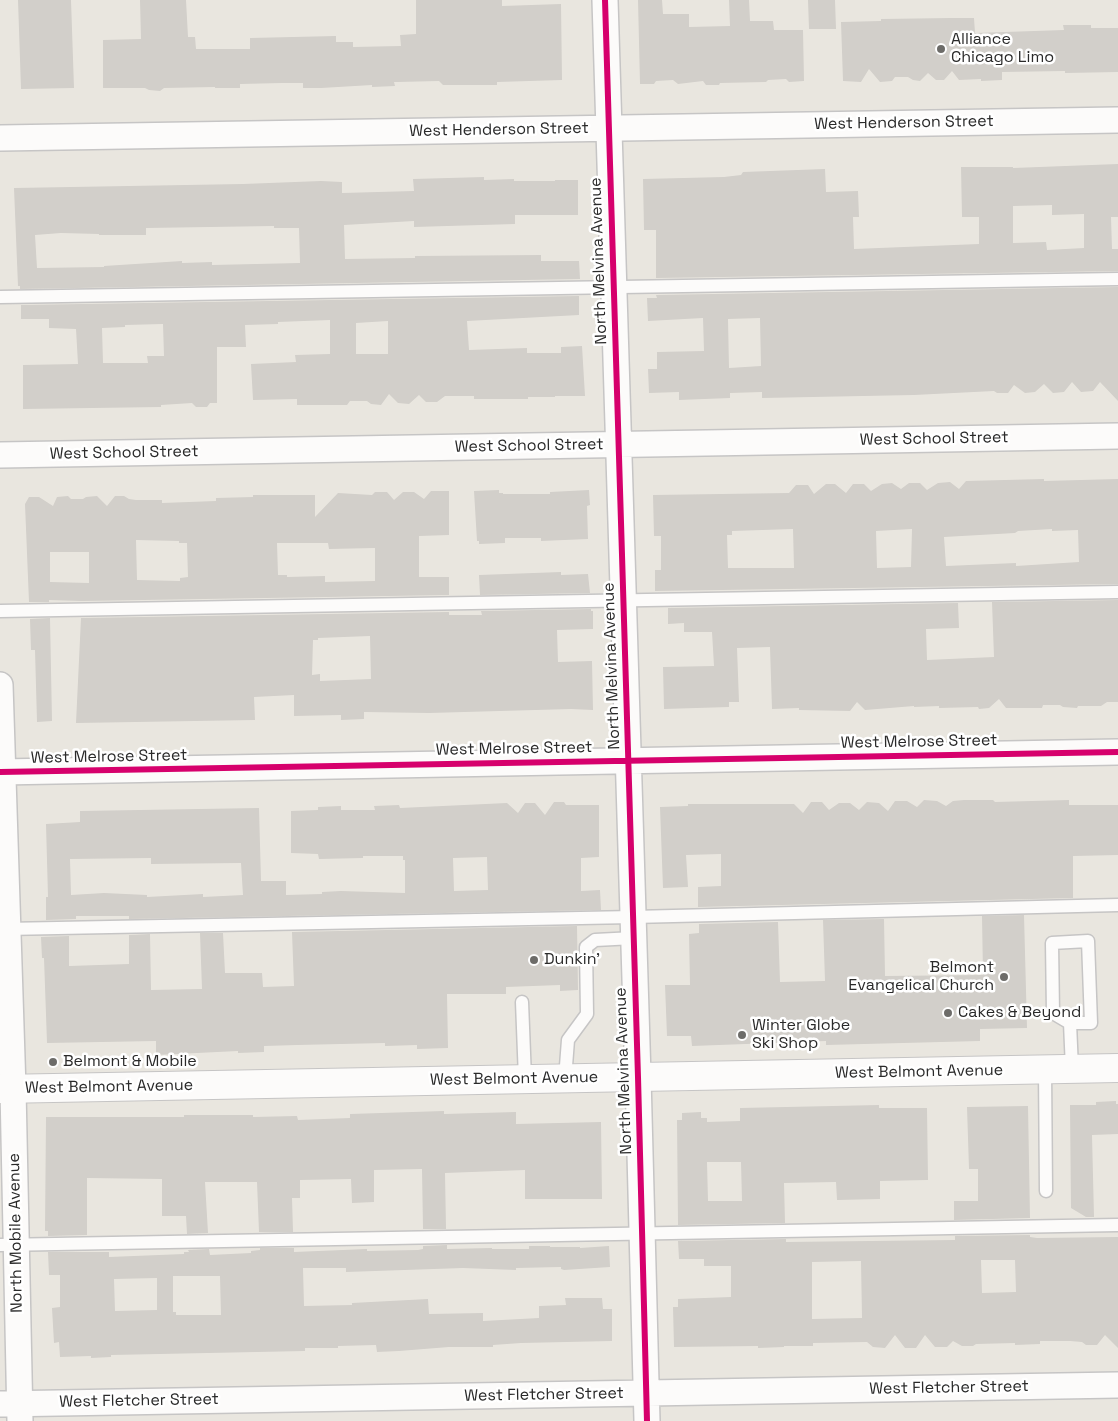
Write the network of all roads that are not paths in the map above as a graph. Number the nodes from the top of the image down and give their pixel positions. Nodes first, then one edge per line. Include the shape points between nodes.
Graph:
1 (605, 0) edge
2 (1118, 120) edge
3 (609, 128) junction
4 (0, 138) edge
5 (1118, 279) edge
6 (614, 287) junction
7 (0, 297) edge
8 (1118, 436) edge
9 (619, 445) junction
10 (0, 455) edge
11 (1118, 592) edge
12 (624, 600) junction
13 (0, 611) edge
14 (0, 685) edge
15 (1118, 752) edge
16 (629, 761) junction
17 (1, 772) edge
18 (1118, 905) edge
19 (634, 928) junction
20 (4, 929) edge
21 (522, 1002) dead end
22 (1070, 1023) junction
23 (1118, 1068) edge
24 (1072, 1069) junction
25 (1045, 1070) junction
26 (638, 1077) junction
27 (566, 1078) junction
28 (525, 1079) junction
29 (6, 1089) edge
30 (1046, 1191) dead end
31 (1118, 1225) edge
32 (642, 1234) junction
33 (8, 1245) edge
34 (1118, 1385) edge
35 (646, 1393) junction
36 (13, 1409) edge
37 (647, 1421) edge

1 - 3 street, North Melvina Avenue
2 - 3 street, West Henderson Street
3 - 4 street, West Henderson Street
3 - 6 street, North Melvina Avenue
5 - 6 lane
6 - 7 lane
6 - 9 street, North Melvina Avenue
8 - 9 street, West School Street
9 - 10 street, West School Street
9 - 12 street, North Melvina Avenue
11 - 12 lane
12 - 13 lane
12 - 16 street, North Melvina Avenue
14 - 17 street, North Mobile Avenue
15 - 16 street, West Melrose Street
16 - 17 street, West Melrose Street
16 - 19 street, North Melvina Avenue
17 - 20 street, North Mobile Avenue
18 - 19 lane
19 - 20 lane
19 - 26 street, North Melvina Avenue
19 - 27 lane via 595,940 586,947 587,1014 568,1040
20 - 29 street, North Mobile Avenue
21 - 28 lane
22 - 22 lane via 1091,1023 1088,942 1052,943 1053,1013
22 - 24 lane
23 - 24 main road, West Belmont Avenue
24 - 25 main road, West Belmont Avenue
25 - 26 main road, West Belmont Avenue
25 - 30 lane
26 - 27 main road, West Belmont Avenue
26 - 32 street, North Melvina Avenue
27 - 28 main road, West Belmont Avenue
28 - 29 main road, West Belmont Avenue
29 - 33 street, North Mobile Avenue
31 - 32 lane
32 - 33 lane
32 - 35 street, North Melvina Avenue
33 - 36 street, North Mobile Avenue
34 - 35 street, West Fletcher Street
35 - 36 street, West Fletcher Street
35 - 37 street, North Melvina Avenue

